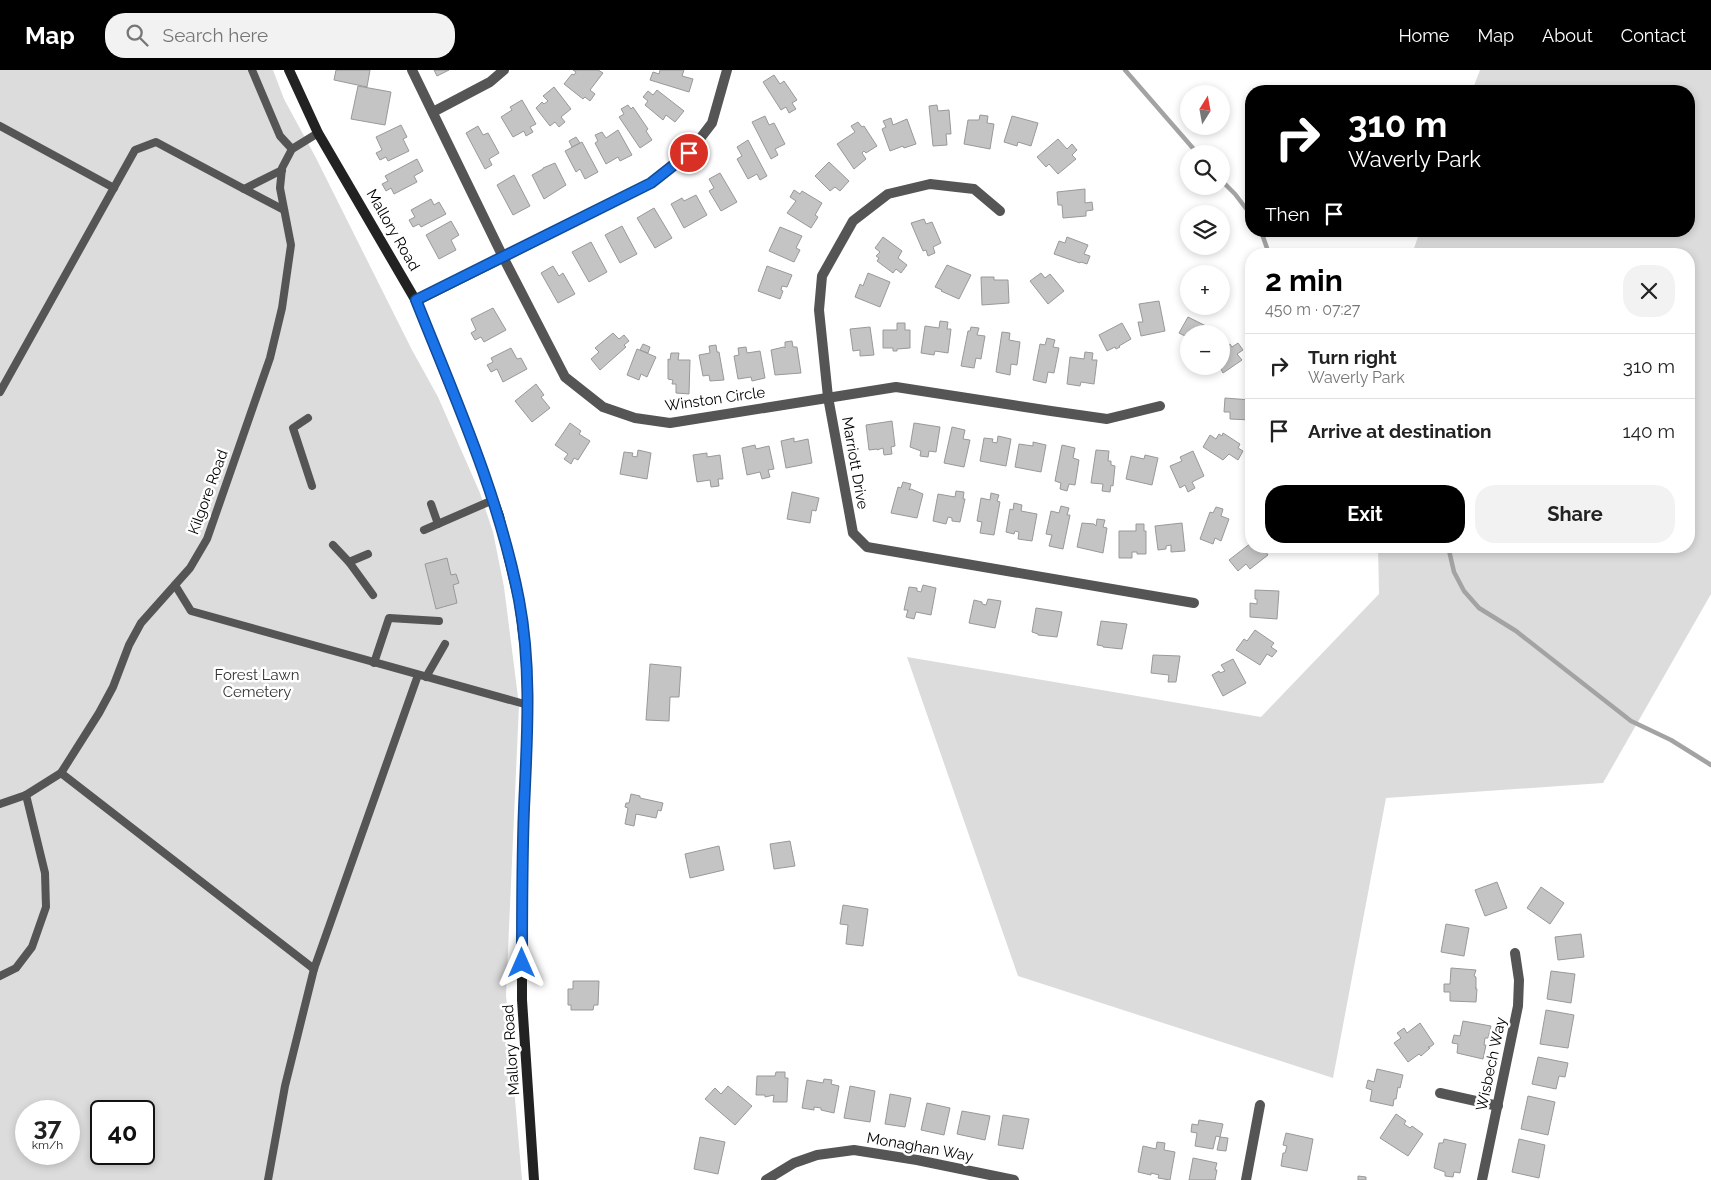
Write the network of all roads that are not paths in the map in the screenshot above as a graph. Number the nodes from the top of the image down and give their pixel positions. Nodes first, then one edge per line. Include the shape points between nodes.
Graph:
1 (252, 70) edge
2 (289, 70) edge
3 (412, 70) edge
4 (504, 70) edge
5 (727, 70) edge
6 (433, 112) junction
7 (0, 126) edge
8 (318, 133) junction
9 (292, 149) junction
10 (282, 170) junction
11 (114, 188) junction
12 (244, 190) junction
13 (284, 210) junction
14 (1000, 211) dead end
15 (503, 257) junction
16 (416, 300) junction
17 (0, 392) edge
18 (828, 397) junction
19 (1160, 406) dead end
20 (308, 418) dead end
21 (312, 486) dead end
22 (493, 500) junction
23 (431, 504) dead end
24 (438, 524) junction
25 (424, 530) dead end
26 (333, 545) dead end
27 (368, 554) dead end
28 (349, 562) junction
29 (175, 585) junction
30 (373, 595) dead end
31 (1194, 603) dead end
32 (439, 620) dead end
33 (445, 644) dead end
34 (374, 663) junction
35 (422, 676) junction
36 (528, 705) junction
37 (61, 773) junction
38 (26, 795) junction
39 (0, 804) edge
40 (1515, 953) dead end
41 (314, 969) junction
42 (0, 976) edge
43 (1440, 1093) dead end
44 (1260, 1105) dead end
45 (1498, 1106) junction
46 (268, 1180) edge
47 (534, 1180) edge
48 (766, 1180) edge
49 (1009, 1180) edge
50 (1246, 1180) edge
51 (1482, 1180) edge

1 - 9 lane via 280,136
2 - 8 street, Mallory Road
3 - 6 street, Winston Circle
4 - 6 street via 490,82
5 - 15 street via 712,124 689,153 651,183
6 - 15 street, Winston Circle
7 - 11 lane
8 - 9 lane
8 - 16 street, Mallory Road
9 - 10 lane, Kilgore Road
10 - 12 lane
10 - 13 lane, Kilgore Road via 280,188
11 - 12 lane via 135,150 156,142
11 - 17 lane
12 - 13 lane
13 - 29 lane, Kilgore Road via 290,245 282,308 270,358 207,539 190,568
14 - 18 street, Marriott Drive via 974,189 930,184 888,194 853,221 822,276 819,310
15 - 16 street
15 - 18 street, Winston Circle via 565,377 603,407 635,418 670,423
16 - 22 street, Mallory Road
18 - 19 street, Winston Circle via 896,387 1107,419
18 - 31 street, Marriott Drive via 853,533 867,547
20 - 21 lane via 293,428
22 - 24 lane
22 - 36 street, Mallory Road via 519,601
23 - 24 lane
24 - 25 lane
26 - 28 lane
27 - 28 lane
28 - 30 lane
29 - 34 lane via 191,611
29 - 37 lane, Kilgore Road via 141,622 113,687
32 - 34 lane via 389,618
33 - 35 lane
34 - 35 lane
35 - 36 lane
35 - 41 lane
36 - 47 street, Mallory Road via 522,870 522,1000
37 - 38 lane, Kilgore Road
37 - 41 lane
38 - 39 lane, Kilgore Road
38 - 42 lane via 45,873 46,907 32,946 16,968
40 - 45 street, Wisbech Way via 1518,1006
41 - 46 lane
43 - 45 street
44 - 50 street
45 - 51 street, Wisbech Way
48 - 49 street, Monaghan Way via 794,1163 817,1155 854,1150

